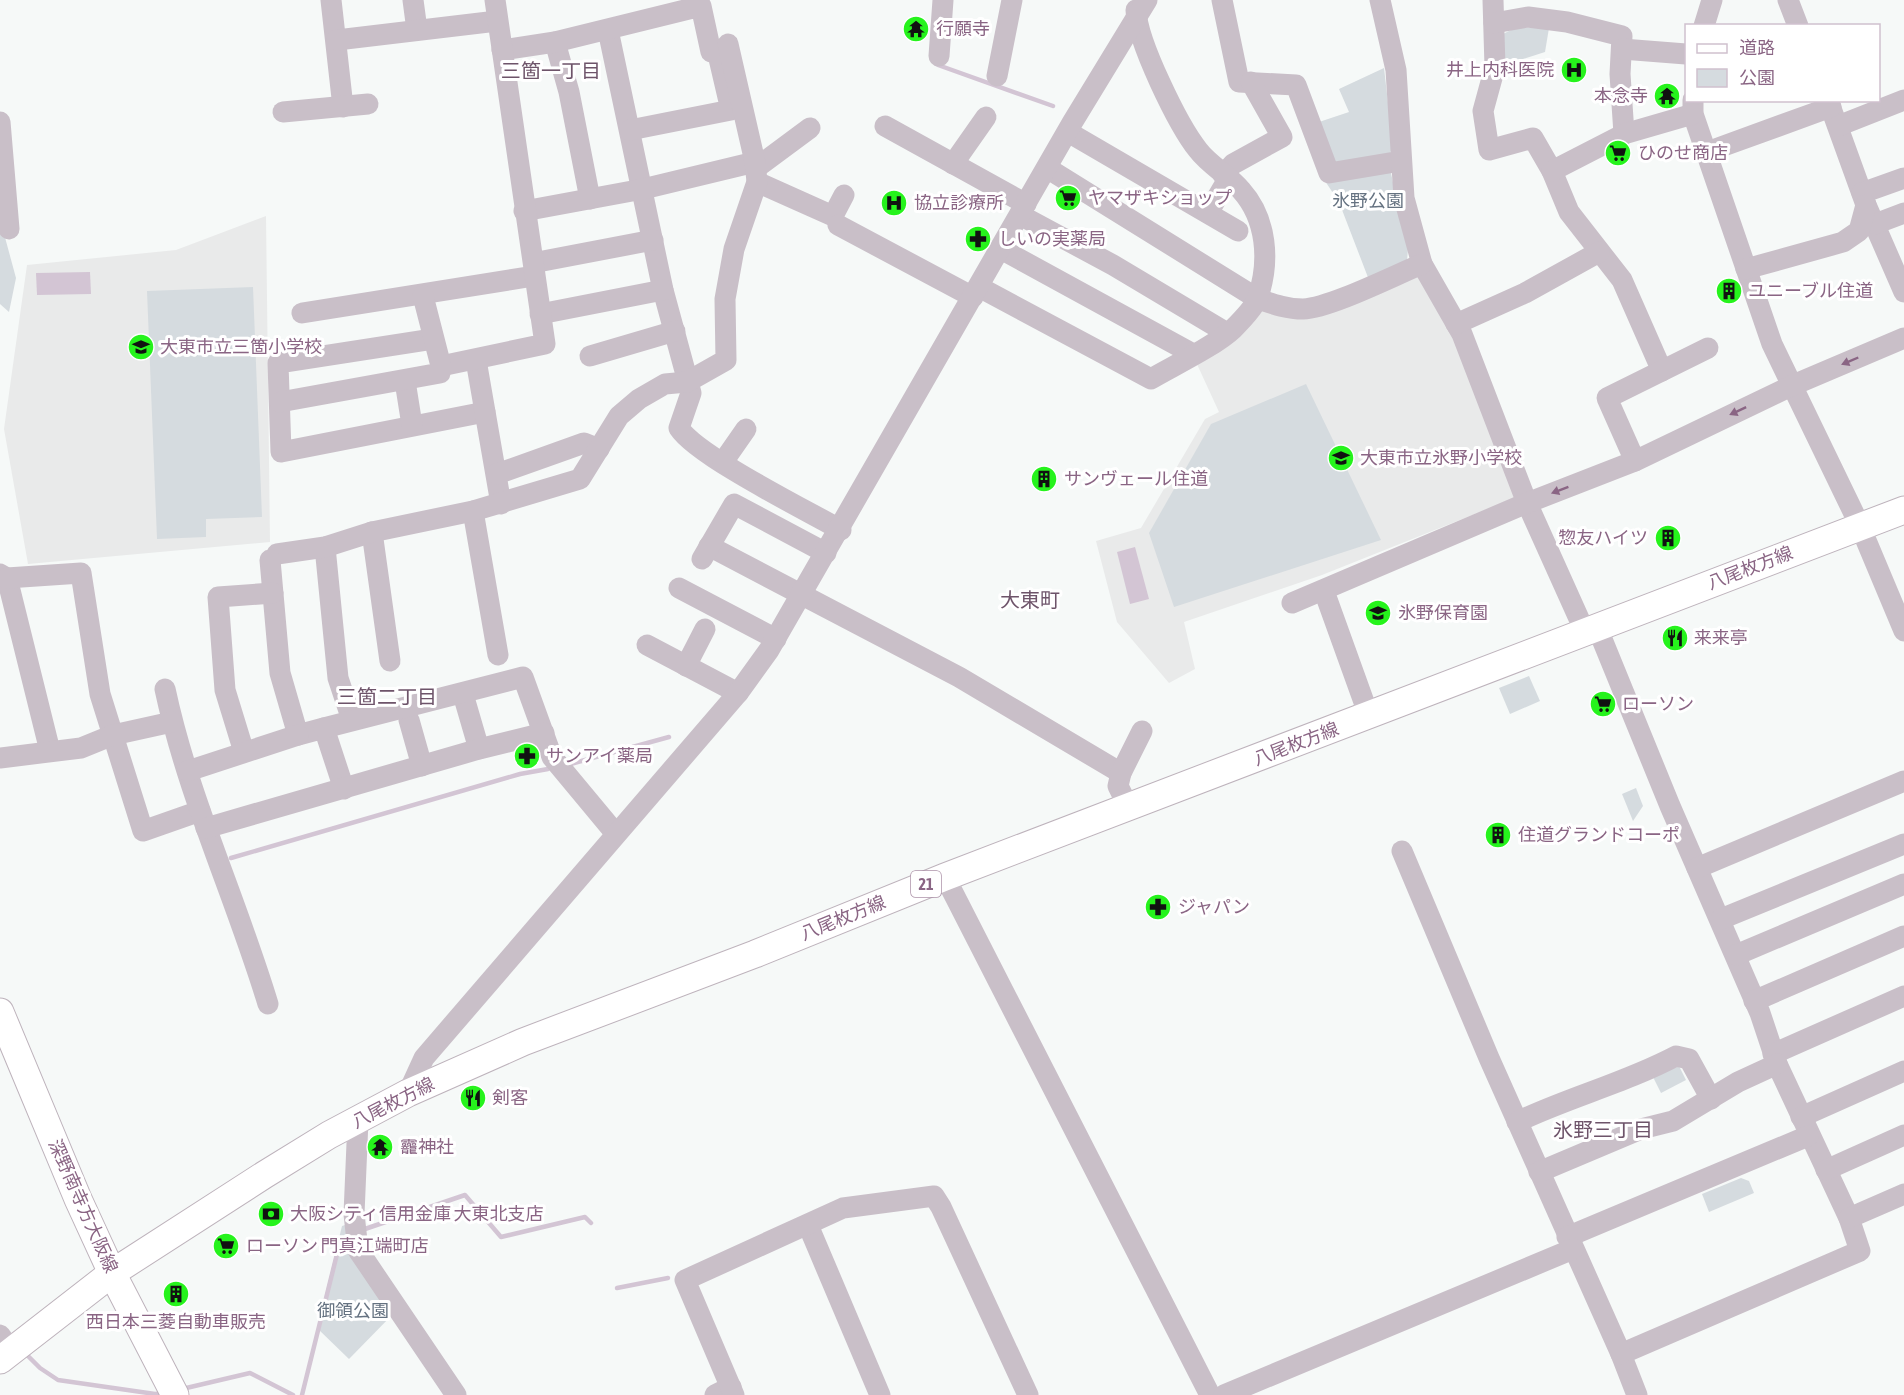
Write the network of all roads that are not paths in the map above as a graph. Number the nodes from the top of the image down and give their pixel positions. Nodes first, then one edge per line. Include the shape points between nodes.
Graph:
1 (331, 0) edge
2 (413, 0) edge
3 (943, 0) edge
4 (1012, 0) edge
5 (1146, 0) edge
6 (1222, 0) edge
7 (1380, 0) edge
8 (1493, 0) edge
9 (1712, 0) edge
10 (1788, 0) edge
11 (1136, 9) edge
12 (496, 10) edge
13 (1494, 23) junction
14 (1705, 24) edge
15 (1797, 24) edge
16 (417, 30) junction
17 (608, 30) junction
18 (337, 40) junction
19 (555, 42) junction
20 (728, 44) dead end
21 (1622, 49) junction
22 (502, 50) junction
23 (1685, 54) edge
24 (939, 56) dead end
25 (997, 76) dead end
26 (1251, 82) junction
27 (1904, 100) edge
28 (368, 105) dead end
29 (343, 107) junction
30 (1693, 107) edge
31 (1832, 111) edge
32 (283, 112) dead end
33 (986, 117) dead end
34 (0, 122) edge
35 (885, 126) dead end
36 (810, 128) dead end
37 (630, 130) junction
38 (1068, 132) junction
39 (1624, 134) junction
40 (1707, 152) junction
41 (1401, 161) junction
42 (953, 164) junction
43 (1047, 168) junction
44 (756, 171) junction
45 (1552, 171) junction
46 (1225, 177) junction
47 (1904, 178) edge
48 (643, 189) junction
49 (844, 195) dead end
50 (590, 199) junction
51 (1864, 199) junction
52 (1023, 209) junction
53 (529, 212) junction
54 (1208, 213) junction
55 (1904, 213) edge
56 (1875, 224) junction
57 (838, 225) dead end
58 (9, 229) dead end
59 (1238, 231) dead end
60 (653, 240) junction
61 (1001, 249) junction
62 (1599, 252) junction
63 (1422, 264) junction
64 (538, 268) junction
65 (1746, 269) junction
66 (663, 290) junction
67 (976, 292) junction
68 (1904, 292) edge
69 (423, 296) junction
70 (1258, 299) junction
71 (302, 313) dead end
72 (545, 313) junction
73 (1456, 324) junction
74 (675, 331) junction
75 (1227, 333) junction
76 (1904, 338) edge
77 (433, 339) junction
78 (1708, 348) dead end
79 (1193, 354) junction
80 (590, 356) dead end
81 (476, 360) junction
82 (441, 366) junction
83 (1662, 371) junction
84 (405, 381) junction
85 (687, 382) junction
86 (1791, 386) junction
87 (280, 402) junction
88 (485, 412) junction
89 (412, 425) junction
90 (746, 429) dead end
91 (599, 449) junction
92 (1635, 461) junction
93 (723, 462) junction
94 (497, 474) junction
95 (1527, 503) junction
96 (501, 504) junction
97 (1904, 510) edge
98 (473, 511) junction
99 (1860, 526) junction
100 (841, 530) junction
101 (372, 532) junction
102 (325, 547) junction
103 (826, 553) junction
104 (4, 576) edge
105 (679, 588) dead end
106 (1323, 591) junction
107 (273, 593) junction
108 (801, 595) junction
109 (1292, 603) dead end
110 (705, 629) dead end
111 (1591, 629) junction
112 (1904, 631) edge
113 (776, 639) junction
114 (647, 645) dead end
115 (384, 650) dead end
116 (498, 655) dead end
117 (686, 666) junction
118 (165, 689) dead end
119 (738, 693) junction
120 (465, 702) dead end
121 (1369, 716) junction
122 (352, 720) junction
123 (409, 720) dead end
124 (172, 722) junction
125 (324, 728) junction
126 (1142, 731) dead end
127 (544, 733) junction
128 (113, 735) junction
129 (298, 735) junction
130 (479, 749) junction
131 (50, 750) junction
132 (244, 752) junction
133 (0, 758) edge
134 (422, 766) junction
135 (188, 771) junction
136 (1121, 773) junction
137 (1904, 781) edge
138 (344, 789) junction
139 (1129, 807) junction
140 (203, 819) junction
141 (616, 834) junction
142 (1904, 844) edge
143 (1402, 850) dead end
144 (1697, 868) junction
145 (945, 877) junction
146 (1904, 884) edge
147 (1721, 918) junction
148 (1904, 936) edge
149 (1736, 955) junction
150 (1904, 996) edge
151 (1754, 1000) junction
152 (268, 1004) dead end
153 (0, 1012) edge
154 (6, 1043) edge
155 (1775, 1059) junction
156 (1904, 1071) edge
157 (408, 1093) junction
158 (1711, 1099) junction
159 (358, 1120) junction
160 (1517, 1122) junction
161 (1805, 1126) junction
162 (1904, 1135) edge
163 (1826, 1170) junction
164 (1539, 1172) junction
165 (1904, 1194) edge
166 (1849, 1218) junction
167 (808, 1225) junction
168 (1570, 1243) junction
169 (112, 1273) junction
170 (4, 1349) edge
171 (1621, 1354) junction
172 (727, 1392) edge
173 (175, 1395) edge
174 (456, 1395) edge
175 (880, 1395) edge
176 (1028, 1395) edge
177 (1210, 1395) edge
178 (1224, 1395) edge
179 (1637, 1395) edge

1 - 18 street
2 - 16 street
3 - 24 street
4 - 25 street
5 - 11 street
6 - 26 street via 1239,82
7 - 41 street via 1396,70
8 - 13 street
9 - 14 street
10 - 15 street
11 - 38 street
11 - 46 street via 1140,34 1159,80 1197,149
12 - 16 street
12 - 22 street
13 - 21 street via 1528,16 1567,22 1622,36
13 - 45 street via 1496,67 1483,111 1489,150 1533,138
16 - 18 street
17 - 19 street
17 - 37 street
17 - 37 street via 701,6 711,52 717,50 731,110
18 - 29 street
19 - 22 street
19 - 50 street
20 - 44 street
21 - 23 street
21 - 39 street
22 - 53 street
26 - 41 street via 1296,85 1329,173
26 - 46 street via 1282,137 1233,164
27 - 31 street
28 - 29 street
29 - 32 street
30 - 39 street
30 - 40 street
31 - 40 street
31 - 51 street
33 - 42 street
34 - 58 street
35 - 42 street
36 - 44 street
37 - 48 street
38 - 43 street
38 - 54 street
39 - 45 street
40 - 65 street
41 - 63 street via 1404,198
42 - 52 street
43 - 52 street
43 - 70 street
44 - 48 street
44 - 49 street via 833,216
44 - 85 street via 726,289 726,360
45 - 62 street via 1569,212
46 - 54 street
46 - 70 street via 1240,188 1256,209 1265,238
47 - 51 street
48 - 50 street
48 - 60 street
50 - 53 street
51 - 56 street
51 - 65 street via 1859,231 1843,242
52 - 61 street
52 - 75 street
53 - 64 street
54 - 59 street
55 - 56 street
56 - 68 street
57 - 67 street
60 - 64 street
60 - 66 street
61 - 67 street
61 - 79 street
62 - 73 street via 1525,293
62 - 83 street via 1622,280
63 - 70 street via 1306,309 1286,308
63 - 73 street
64 - 69 street
64 - 72 street
65 - 86 street
66 - 72 street
66 - 74 street
67 - 79 street via 1151,380
67 - 100 street
69 - 71 street
69 - 77 street
70 - 75 street
72 - 81 street via 546,344
73 - 95 street
74 - 80 street
74 - 85 street
75 - 79 street
76 -> 86 street
77 - 82 street
77 - 87 street via 278,363
78 - 83 street
81 - 82 street
81 - 88 street
82 - 84 street via 440,373
83 - 92 street via 1607,398
84 - 87 street
84 - 89 street
85 - 91 street via 665,384 639,399 620,416
85 - 93 street via 691,393 679,428 685,438
86 -> 92 street
86 - 99 street
87 - 89 street via 281,452
88 - 89 street
88 - 94 street
90 - 93 street
91 - 94 street via 584,444
91 - 96 street via 580,479
92 -> 95 street
93 - 100 street
94 - 96 street
95 - 106 street
95 - 111 street
96 - 98 street
97 - 99 main road, 八尾枚方線 / 21
98 - 101 street
98 - 116 street via 473,546 485,624
99 - 111 main road, 八尾枚方線 / 21
99 - 112 street
100 - 103 street
101 - 102 street
101 - 115 street via 375,600
102 - 107 street via 273,557
102 - 122 street via 338,678
103 - 108 street
103 - 108 street via 734,504 706,552
104 - 128 street via 81,573 100,694
104 - 131 street
105 - 113 street
106 - 109 street
106 - 121 street
107 - 129 street via 280,673
107 - 132 street via 218,597 225,690
108 - 113 street
108 - 136 street via 959,677
110 - 117 street
111 - 121 main road, 八尾枚方線 / 21
111 - 144 street
113 - 119 street
114 - 117 street
117 - 119 street
118 - 124 street
119 - 141 street
120 - 130 street
121 - 139 main road, 八尾枚方線 / 21
122 - 125 street
122 - 127 street via 523,677
123 - 134 street
124 - 128 street
124 - 135 street
125 - 129 street
125 - 138 street
126 - 136 street
127 - 130 street
127 - 141 street via 552,757
128 - 131 street via 81,748
128 - 140 street via 142,831
129 - 132 street
130 - 134 street
131 - 133 street
132 - 135 street
134 - 138 street
135 - 140 street
136 - 139 street via 1118,786
137 - 144 street
138 - 140 street
139 - 145 main road, 八尾枚方線 / 21
140 - 152 street
141 - 157 street via 424,1058
142 - 147 street
143 - 160 street
144 - 147 street
145 - 157 main road, 八尾枚方線 / 21 via 523,1042
145 - 177 street
146 - 149 street
147 - 149 street
148 - 151 street
149 - 151 street
150 - 155 street
151 - 155 street
153 - 154 main road, 深野南寺方大阪線
154 - 169 main road, 深野南寺方大阪線
155 - 158 street
155 - 161 street
156 - 161 street
157 - 159 main road, 八尾枚方線 / 21
158 - 160 street via 1689,1059 1676,1056 1620,1083
158 - 164 street via 1673,1121 1641,1129
159 - 169 main road, 八尾枚方線 / 21
159 - 174 street via 354,1214 358,1250
160 - 164 street
161 - 163 street
161 - 168 street
162 - 163 street
163 - 166 street
164 - 168 street
165 - 166 street
166 - 171 street via 1860,1251
167 - 172 street via 685,1280
167 - 175 street
167 - 176 street via 843,1208 934,1196
168 - 171 street
168 - 178 street
169 - 170 main road, 八尾枚方線 / 21
169 - 173 main road, 深野南寺方大阪線
171 - 179 street

